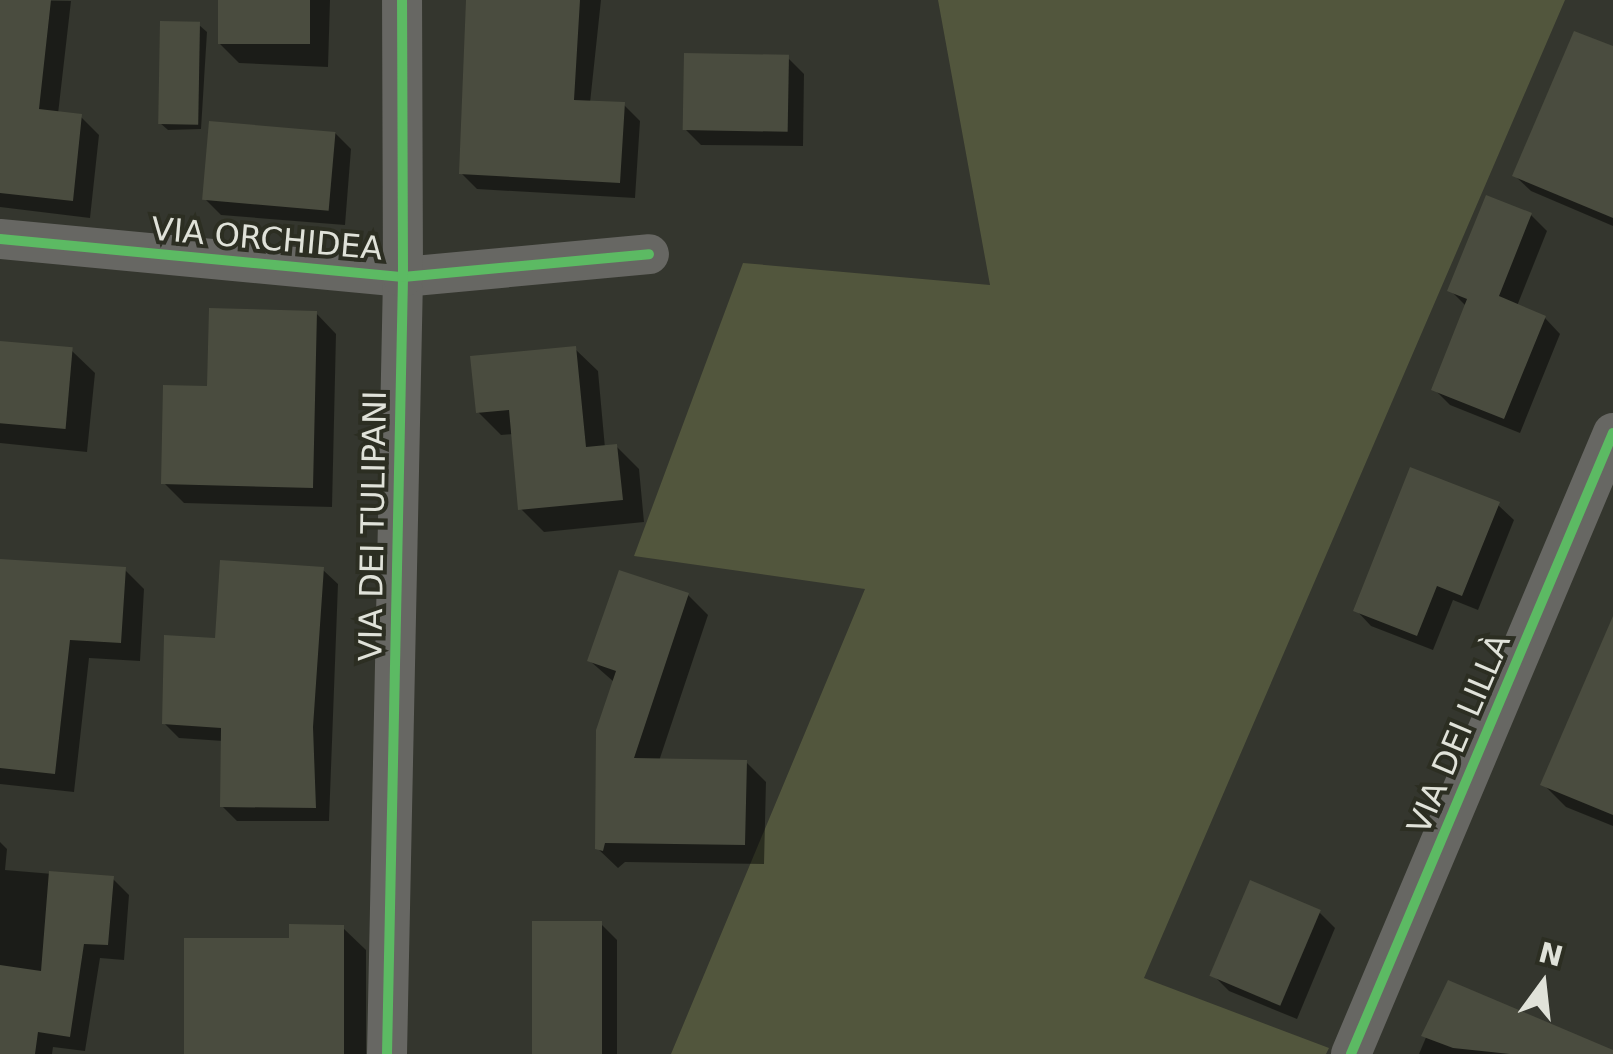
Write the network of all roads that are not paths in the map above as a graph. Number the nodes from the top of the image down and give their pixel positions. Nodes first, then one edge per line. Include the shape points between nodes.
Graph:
1 (402, 0) edge
2 (0, 239) edge
3 (649, 254) dead end
4 (403, 277) junction
5 (1613, 433) edge
6 (387, 1054) edge
7 (1351, 1054) edge

1 - 4 street, VIA DEI TULIPANI
2 - 4 street, VIA ORCHIDEA
3 - 4 street, VIA ORCHIDEA
4 - 6 street, VIA DEI TULIPANI
5 - 7 street, VIA DEI LILLÀ

